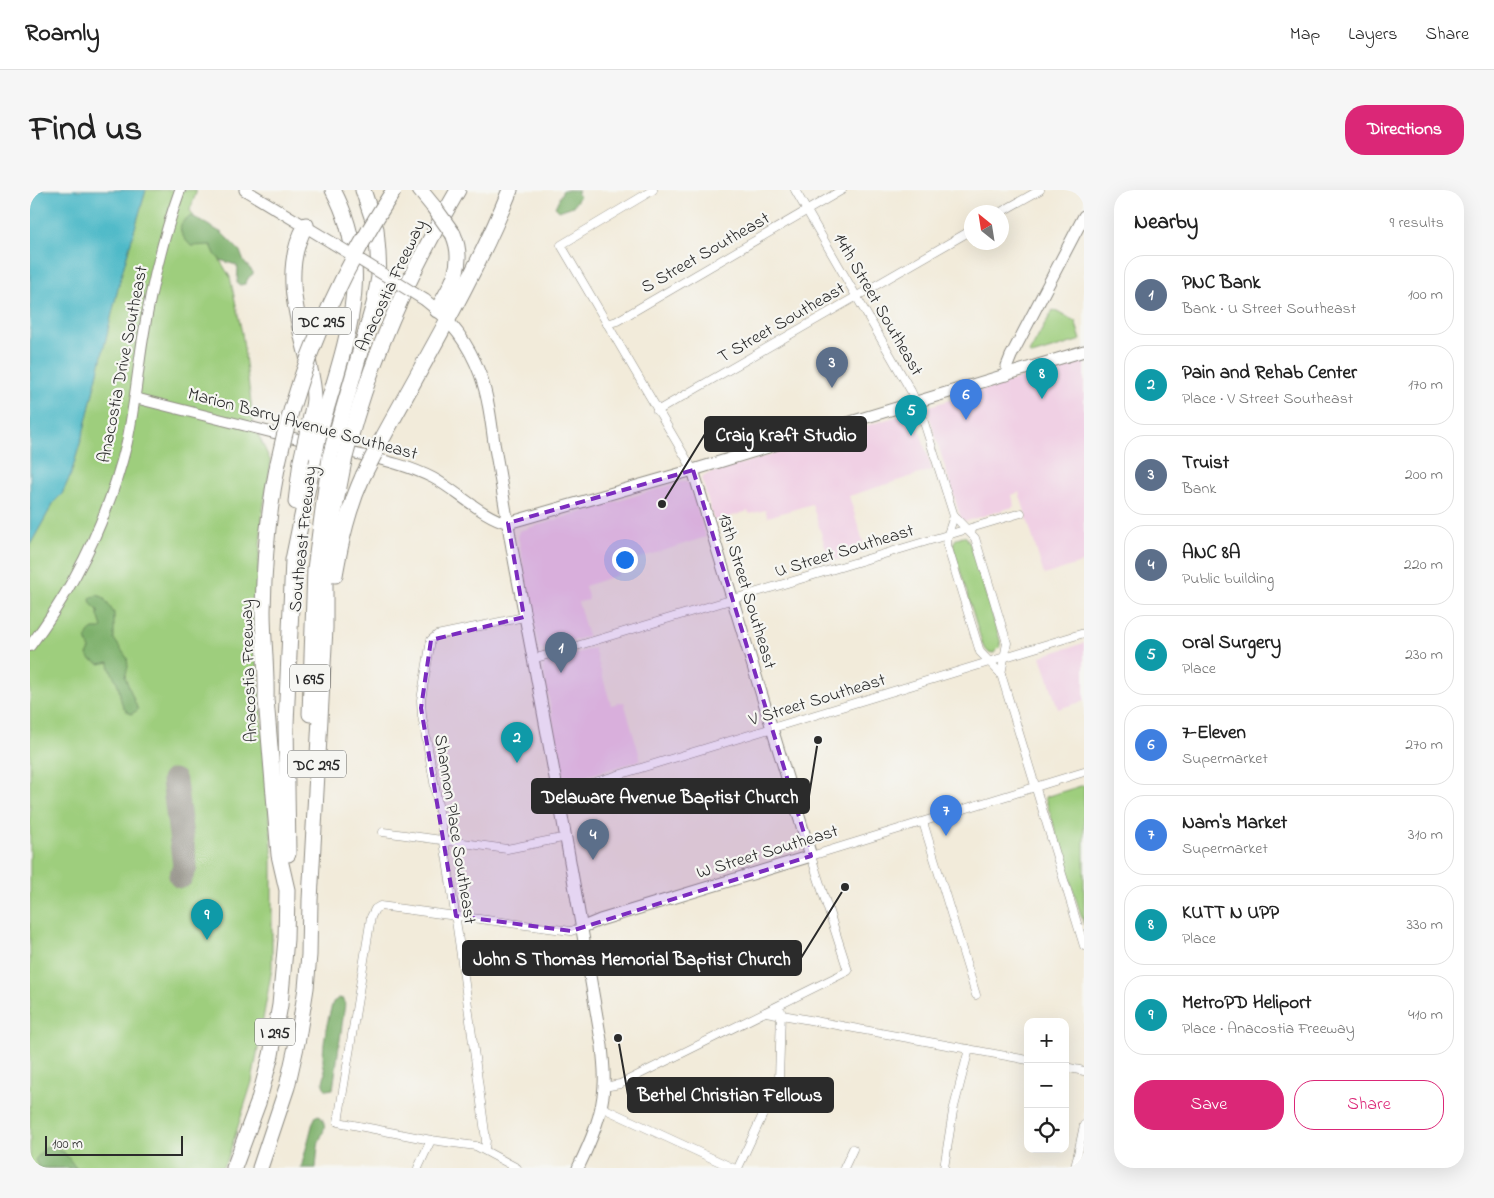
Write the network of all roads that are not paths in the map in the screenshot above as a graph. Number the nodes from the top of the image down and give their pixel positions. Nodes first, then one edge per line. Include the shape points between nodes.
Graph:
1 (180, 190) edge
2 (246, 190) edge
3 (333, 190) edge
4 (363, 190) edge
5 (394, 190) edge
6 (420, 190) edge
7 (458, 190) edge
8 (510, 190) edge
9 (654, 190) edge
10 (795, 190) edge
11 (842, 190) edge
12 (1040, 190) edge
13 (1009, 207) edge
14 (807, 210) junction
15 (1084, 216) edge
16 (306, 225) junction
17 (964, 235) edge
18 (857, 295) junction
19 (442, 315) junction
20 (608, 324) junction
21 (1084, 351) edge
22 (1007, 374) junction
23 (135, 398) junction
24 (916, 402) junction
25 (657, 411) junction
26 (342, 440) junction
27 (337, 459) junction
28 (693, 470) junction
29 (1021, 513) dead end
30 (954, 516) junction
31 (508, 524) junction
32 (967, 529) junction
33 (948, 534) junction
34 (293, 560) junction
35 (732, 599) junction
36 (524, 617) junction
37 (325, 628) junction
38 (1084, 632) edge
39 (30, 646) edge
40 (1004, 657) junction
41 (533, 659) junction
42 (989, 662) junction
43 (1001, 674) junction
44 (771, 728) junction
45 (1084, 772) edge
46 (1035, 786) junction
47 (559, 793) junction
48 (923, 822) junction
49 (383, 832) dead end
50 (567, 838) junction
51 (445, 839) junction
52 (811, 856) junction
53 (287, 890) junction
54 (310, 900) junction
55 (456, 916) junction
56 (583, 927) junction
57 (1084, 946) edge
58 (976, 995) dead end
59 (781, 1004) junction
60 (766, 1012) junction
61 (781, 1014) junction
62 (969, 1049) junction
63 (1024, 1059) edge
64 (1069, 1068) edge
65 (1084, 1071) edge
66 (604, 1087) junction
67 (600, 1107) junction
68 (1084, 1125) edge
69 (431, 1140) junction
70 (852, 1149) dead end
71 (485, 1150) junction
72 (234, 1168) edge
73 (260, 1168) edge
74 (418, 1168) edge
75 (517, 1168) edge
76 (578, 1168) edge
77 (733, 1168) edge
78 (738, 1168) edge
79 (844, 1168) edge
80 (944, 1168) edge
81 (1075, 1168) edge

1 - 23 street, Anacostia Drive Southeast via 153,286
2 - 16 main road
3 - 34 highway, Southeast Freeway / I 695, bridge via 346,217 352,242 355,291 350,323 314,453
4 - 26 highway via 376,230 378,282
5 - 53 highway, Anacostia Freeway / DC 295, bridge via 352,260 322,321 299,383 278,463 266,546 263,621 266,708 280,855
6 - 19 highway, bridge via 453,234 458,251 458,269
7 - 26 highway, Anacostia Freeway / DC 295 via 390,322 361,400
8 - 19 highway via 484,248
9 - 20 street, 13th Street Southeast via 561,244
10 - 14 street, 14th Street Southeast
11 - 14 street, S Street Southeast
12 - 13 street
14 - 18 street, 14th Street Southeast
14 - 20 street, S Street Southeast
15 - 22 main road via 1011,356
16 - 19 main road, bridge via 425,300
16 - 34 highway, bridge via 298,243 292,275 314,398 300,461
17 - 18 street, T Street Southeast
18 - 24 street, 14th Street Southeast
18 - 25 street, T Street Southeast
19 - 31 main road via 463,341 478,369 488,406
19 - 37 highway, bridge via 352,501
20 - 25 street, 13th Street Southeast
21 - 22 main road
22 - 24 main road
23 - 31 street, Marion Barry Avenue Southeast via 417,470 444,484 492,518
23 - 39 street, Anacostia Drive Southeast via 126,444 101,522 68,590
24 - 28 main road
24 - 30 street, 14th Street Southeast
25 - 28 street, 13th Street Southeast
26 - 27 highway, Anacostia Freeway / DC 295, bridge
27 - 37 highway, Anacostia Freeway / DC 295 via 325,582
27 - 54 highway, Southeast Freeway / I 695 via 315,569 308,852
28 - 31 main road
28 - 35 main road, 13th Street Southeast
29 - 32 street, U Street Southeast
30 - 32 street
30 - 33 street
31 - 36 main road
32 - 33 street, U Street Southeast
32 - 40 street via 974,538 1007,643
33 - 35 street, U Street Southeast
33 - 42 street via 947,545 980,652
34 - 53 highway, Southeast Freeway / I 695 via 286,724
35 - 41 street, U Street Southeast
35 - 44 main road, 13th Street Southeast
36 - 41 main road
36 - 51 street, Shannon Place Southeast via 437,635 431,640 421,708
37 - 54 highway, Anacostia Freeway / DC 295
38 - 40 street, V Street Southeast
40 - 42 street, V Street Southeast
40 - 43 street
41 - 47 main road
42 - 43 street
42 - 44 street, V Street Southeast
43 - 46 street
44 - 47 street, V Street Southeast
44 - 52 main road, 13th Street Southeast
45 - 46 street, W Street Southeast
46 - 48 street, W Street Southeast
46 - 57 street
47 - 50 main road
48 - 52 street, W Street Southeast
48 - 58 street
49 - 51 street
50 - 51 street via 506,849
50 - 56 main road
51 - 55 street, Shannon Place Southeast
52 - 56 main road, W Street Southeast
52 - 59 street, 13th Street Southeast via 848,971
53 - 72 highway, Anacostia Freeway / I 295 via 285,964 274,1037 258,1102
54 - 73 highway, Anacostia Freeway / I 295 via 308,971 298,1038 285,1095
55 - 56 street, W Street Southeast via 571,931
55 - 69 street, W Street Southeast via 380,906 372,914 338,1122
55 - 71 street, Shannon Place Southeast
56 - 66 main road via 602,1046
59 - 60 street
59 - 61 street
60 - 61 street
60 - 66 street via 620,1084
61 - 62 street
61 - 78 street via 779,1080
62 - 63 street
62 - 80 street via 953,1111
64 - 65 street
66 - 67 main road
67 - 76 main road
67 - 77 street
68 - 81 street
69 - 71 street
69 - 74 street
70 - 79 street
71 - 75 street

